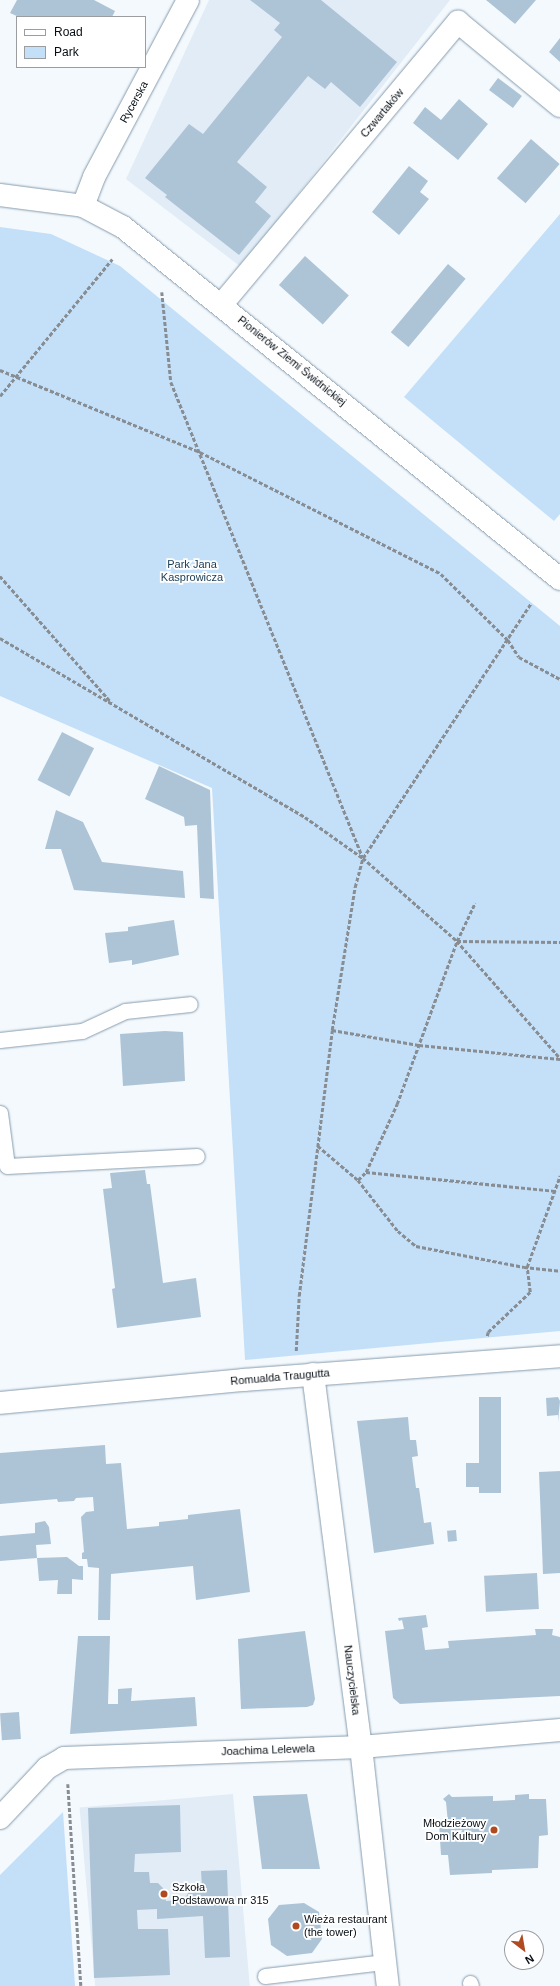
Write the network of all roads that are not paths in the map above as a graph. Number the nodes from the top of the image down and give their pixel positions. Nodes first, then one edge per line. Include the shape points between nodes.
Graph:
1 (188, 0) edge
2 (560, 106) edge
3 (0, 195) edge
4 (83, 206) junction
5 (222, 304) junction
6 (560, 579) edge
7 (190, 1004) dead end
8 (0, 1040) edge
9 (0, 1113) edge
10 (197, 1156) dead end
11 (560, 1356) edge
12 (313, 1374) junction
13 (0, 1403) edge
14 (560, 1730) edge
15 (361, 1747) junction
16 (0, 1818) edge
17 (385, 1962) junction
18 (265, 1976) dead end
19 (388, 1986) edge

1 - 4 street, Rycerska via 94,177
2 - 5 street, Czwartaków via 458,22
3 - 4 street, Pionierów Ziemi Świdnickiej via 11,194
4 - 5 street, Pionierów Ziemi Świdnickiej via 123,226
5 - 6 street, Pionierów Ziemi Świdnickiej
7 - 8 lane via 125,1011 82,1031
9 - 10 lane via 7,1166
11 - 12 street, Romualda Traugutta
12 - 13 street, Romualda Traugutta
12 - 15 street, Nauczycielska
14 - 15 street, Joachima Lelewela
15 - 16 street, Joachima Lelewela via 64,1758 47,1768
15 - 17 street, Nauczycielska
17 - 18 lane
17 - 19 street, Nauczycielska

